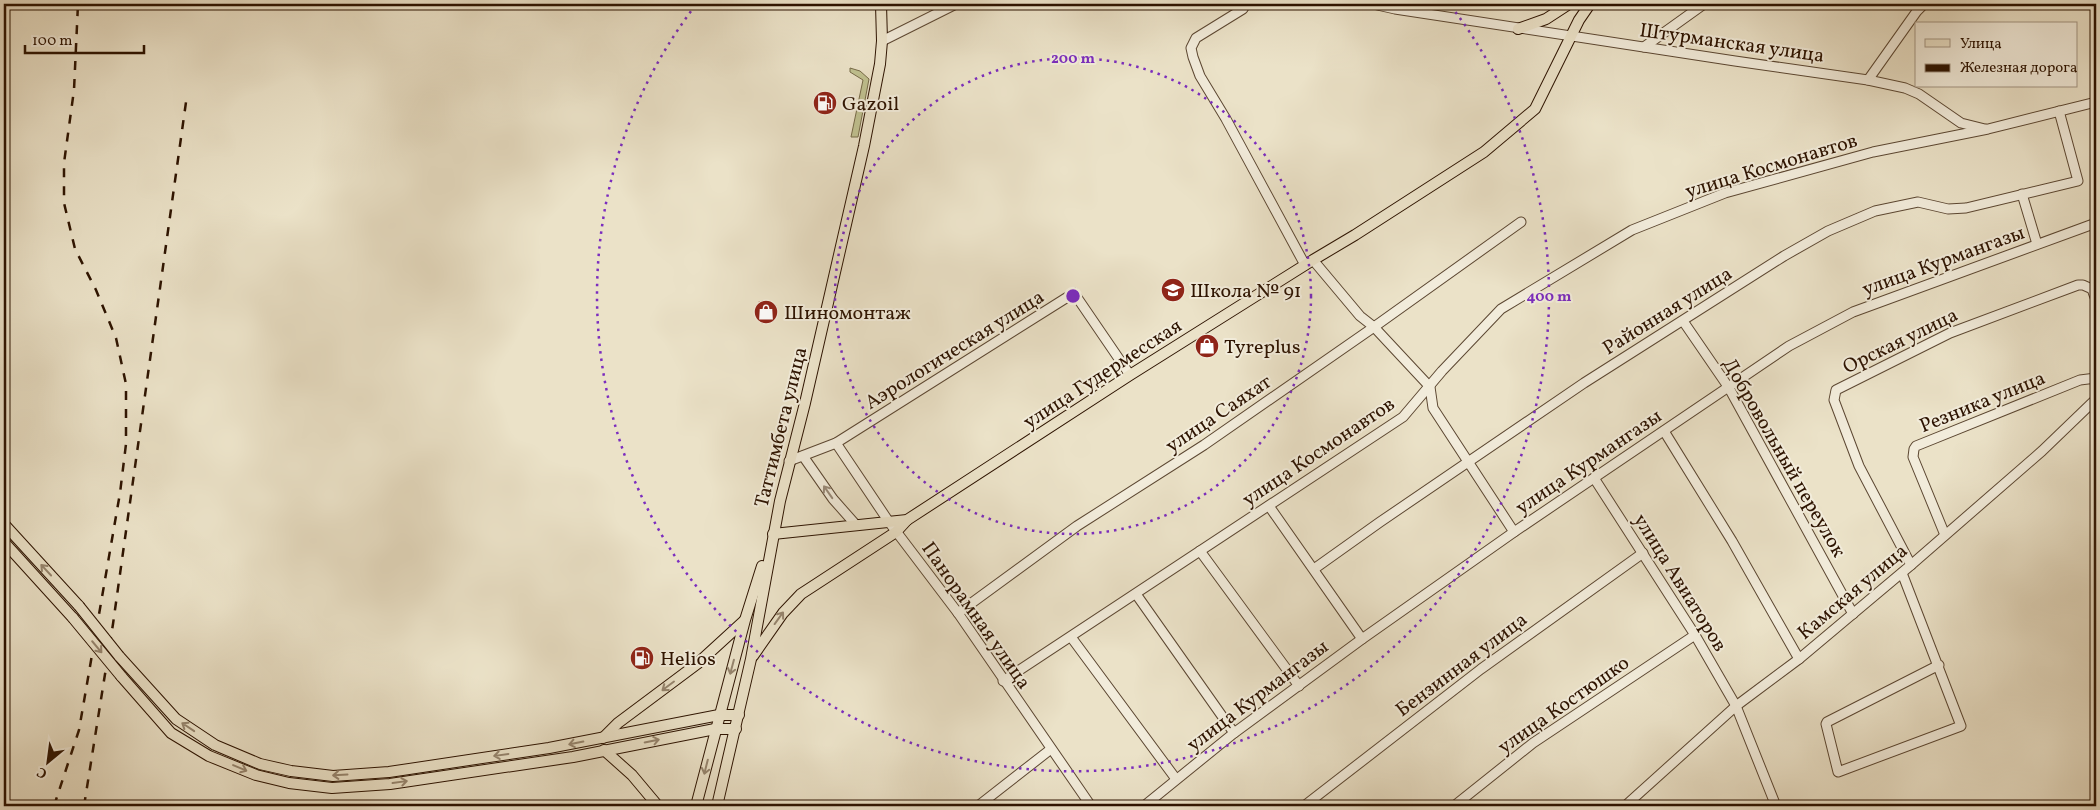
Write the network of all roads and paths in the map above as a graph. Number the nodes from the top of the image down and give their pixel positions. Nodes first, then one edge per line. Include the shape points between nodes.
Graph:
1 (881, 4) edge
2 (956, 4) edge
3 (1246, 4) edge
4 (1373, 4) edge
5 (1569, 4) edge
6 (1590, 4) edge
7 (1704, 4) edge
8 (1924, 4) edge
9 (1518, 29) junction
10 (1570, 37) junction
11 (882, 41) junction
12 (1644, 47) junction
13 (1868, 80) junction
14 (2096, 102) edge
15 (2059, 111) junction
16 (1988, 129) junction
17 (2022, 194) junction
18 (1521, 222) dead end
19 (2096, 223) edge
20 (2037, 244) junction
21 (1309, 262) junction
22 (2096, 300) edge
23 (1683, 321) junction
24 (1374, 327) junction
25 (1130, 375) junction
26 (2096, 378) edge
27 (1430, 387) junction
28 (1729, 388) junction
29 (2096, 399) edge
30 (1664, 431) junction
31 (836, 444) junction
32 (803, 456) junction
33 (789, 461) junction
34 (1468, 461) junction
35 (1594, 478) junction
36 (1269, 506) junction
37 (908, 520) junction
38 (889, 522) junction
39 (4, 524) edge
40 (856, 525) junction
41 (896, 532) junction
42 (1514, 532) junction
43 (772, 534) junction
44 (1945, 535) junction
45 (4, 542) edge
46 (1200, 552) junction
47 (1643, 553) junction
48 (1911, 565) junction
49 (1314, 569) junction
50 (1902, 572) junction
51 (1136, 594) junction
52 (958, 613) junction
53 (1853, 614) junction
54 (744, 620) junction
55 (1695, 636) junction
56 (1071, 637) junction
57 (1362, 639) junction
58 (752, 658) junction
59 (1799, 659) junction
60 (1939, 665) junction
61 (1003, 681) junction
62 (1299, 686) junction
63 (1736, 706) junction
64 (739, 714) junction
65 (720, 715) junction
66 (716, 729) junction
67 (736, 729) junction
68 (1234, 733) junction
69 (603, 738) junction
70 (604, 750) junction
71 (1051, 750) junction
72 (1176, 779) junction
73 (658, 806) edge
74 (696, 806) edge
75 (717, 806) edge
76 (978, 806) edge
77 (1091, 806) edge
78 (1144, 806) edge
79 (1304, 806) edge
80 (1454, 806) edge
81 (1626, 806) edge
82 (1776, 806) edge

1 - 11 main road, Таттимбета улица
2 - 11 street
3 - 21 street via 1196,38 1191,48 1193,58 1200,76
4 - 9 street, Штурманская улица
5 - 9 main road via 1546,19
6 - 10 main road, улица Гудермесская
7 - 12 street
8 - 13 street
9 - 10 street, Штурманская улица
10 - 12 street, Штурманская улица
10 - 21 main road, улица Гудермесская via 1535,108 1484,152
11 - 33 main road, Таттимбета улица via 863,153
12 - 13 street, Штурманская улица
13 - 16 street, Штурманская улица via 1905,88 1960,123
14 - 15 street, улица Космонавтов
15 - 16 street, улица Космонавтов
15 - 17 street, Районная улица via 2078,181
16 - 27 street, улица Космонавтов via 1873,152 1725,193 1632,230 1501,309
17 - 20 street
17 - 23 street, Районная улица via 1966,208 1918,202 1876,211 1828,231 1784,256
18 - 24 street, улица Саяхат
19 - 20 street, улица Курмангазы
20 - 28 street, улица Курмангазы via 1853,312 1789,346
21 - 24 street
21 - 25 main road, улица Гудермесская
22 - 48 street, Орская улица via 2092,289 2078,285 1950,333 1836,390 1834,400 1858,466
23 - 28 street, Добровольный переулок
23 - 34 street, Районная улица
24 - 27 street
24 - 52 street, улица Саяхат via 1204,445 1077,526
25 - 31 street, Аэрологическая улица via 1074,293
25 - 37 main road, улица Гудермесская
26 - 44 street, Резника улица via 2080,380 1916,446 1913,457
27 - 34 street via 1434,408
27 - 36 street, улица Космонавтов via 1403,417
28 - 30 street, улица Курмангазы
28 - 53 street, Добровольный переулок
29 - 44 street, Камская улица
30 - 35 street, улица Курмангазы
30 - 59 street
31 - 32 street, Аэрологическая улица
31 - 38 street, Панорамная улица
32 - 33 street, Аэрологическая улица
40 -> 32 street
33 - 43 main road, Таттимбета улица
34 - 42 street
34 - 49 street, Районная улица
35 - 42 street, улица Курмангазы
35 - 47 street, улица Авиаторов
36 - 46 street, улица Космонавтов
36 - 49 street
37 - 38 main road, улица Гудермесская
37 - 41 main road
38 - 40 main road, улица Гудермесская
38 - 41 street, Панорамная улица
69 -> 39 main road, bridge via 389,772 333,776 260,764 215,745 176,719
40 - 43 main road, улица Гудермесская
41 - 52 street, Панорамная улица
58 -> 41 main road via 783,613 801,594
42 - 57 street, улица Курмангазы
43 - 54 main road
43 - 58 main road
44 - 48 street, Камская улица
45 -> 70 main road, bridge via 171,732 210,756 256,775 332,788 390,784 573,758
46 - 51 street, улица Космонавтов
46 - 62 street
47 - 55 street, улица Авиаторов
47 - 79 street, Бензинная улица via 1481,669
48 - 50 street, Камская улица
49 - 57 street
50 - 53 street, Камская улица
50 - 60 street
51 - 56 street, улица Космонавтов
51 - 68 street
52 - 61 street, Панорамная улица
53 - 59 street, Камская улица
54 -> 65 main road
54 -> 69 main road via 697,664
55 - 63 street, улица Авиаторов
55 - 80 street, улица Костюшко via 1533,743
56 - 61 street, улица Космонавтов
56 - 72 street
57 - 62 street, улица Курмангазы
58 - 64 main road
59 - 63 street, Камская улица
60 - 60 street via 1827,722 1838,772 1961,726
61 - 71 street, Панорамная улица
62 - 68 street, улица Курмангазы
63 - 81 street, Камская улица
63 - 82 street, улица Авиаторов
64 - 65 main road
64 - 67 main road
65 - 66 main road
65 - 69 main road
66 - 67 main road
70 -> 66 main road
66 -> 74 main road
67 - 75 main road
68 - 72 street, улица Курмангазы
70 - 73 main road via 632,775
71 - 76 street
71 - 77 street, Панорамная улица
72 - 78 street, улица Курмангазы

